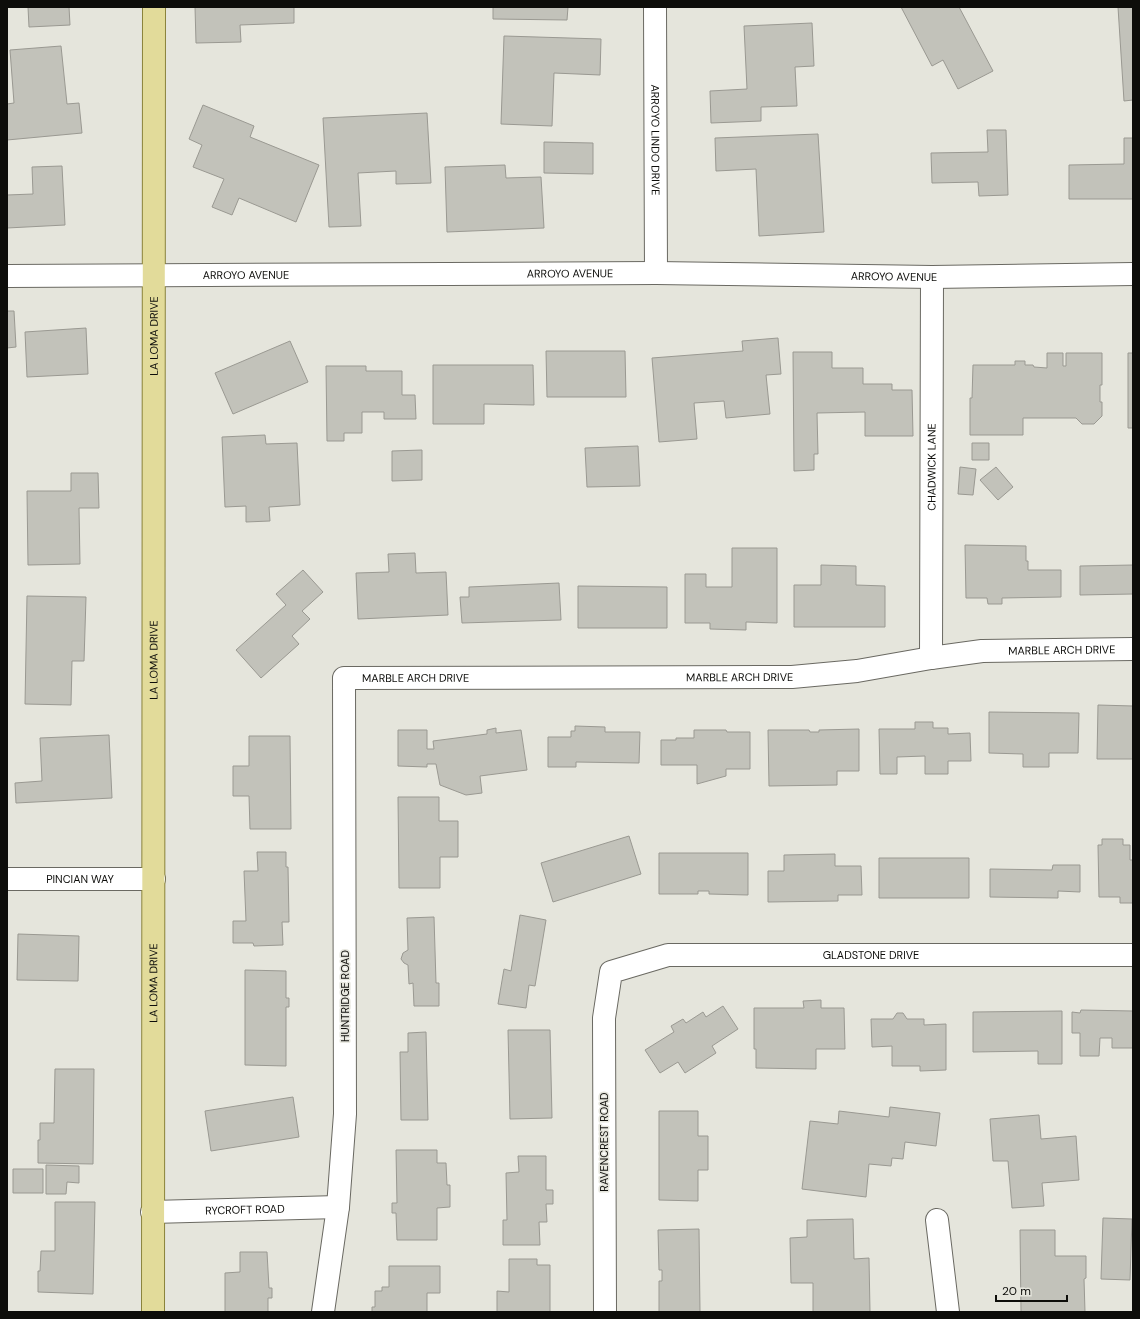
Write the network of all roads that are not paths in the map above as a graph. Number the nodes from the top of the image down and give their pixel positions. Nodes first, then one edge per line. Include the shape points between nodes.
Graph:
1 (154, 7) edge
2 (655, 7) edge
3 (656, 272) junction
4 (1133, 274) edge
5 (7, 276) edge
6 (153, 276) junction
7 (932, 277) junction
8 (1133, 648) edge
9 (931, 658) junction
10 (344, 678) joint
11 (154, 879) junction
12 (7, 880) edge
13 (1133, 955) edge
14 (612, 972) joint
15 (338, 1207) junction
16 (152, 1212) junction
17 (937, 1220) dead end
18 (153, 1312) edge
19 (323, 1312) edge
20 (605, 1312) edge
21 (948, 1312) edge

1 - 6 main road, LA LOMA DRIVE
2 - 3 street, ARROYO LINDO DRIVE
3 - 6 street, ARROYO AVENUE
3 - 7 street, ARROYO AVENUE
4 - 7 street, ARROYO AVENUE
5 - 6 street, ARROYO AVENUE
6 - 11 main road, LA LOMA DRIVE
7 - 9 street, CHADWICK LANE
8 - 9 street, MARBLE ARCH DRIVE via 982,652
9 - 10 street, MARBLE ARCH DRIVE via 857,671 792,677
10 - 15 street, HUNTRIDGE ROAD via 345,1114
11 - 12 street, PINCIAN WAY
11 - 16 main road, LA LOMA DRIVE
13 - 14 street, GLADSTONE DRIVE via 668,955
14 - 20 street, RAVENCREST ROAD via 604,1018
15 - 16 street, RYCROFT ROAD
15 - 19 street, HUNTRIDGE ROAD
16 - 18 main road, LA LOMA DRIVE
17 - 21 street

